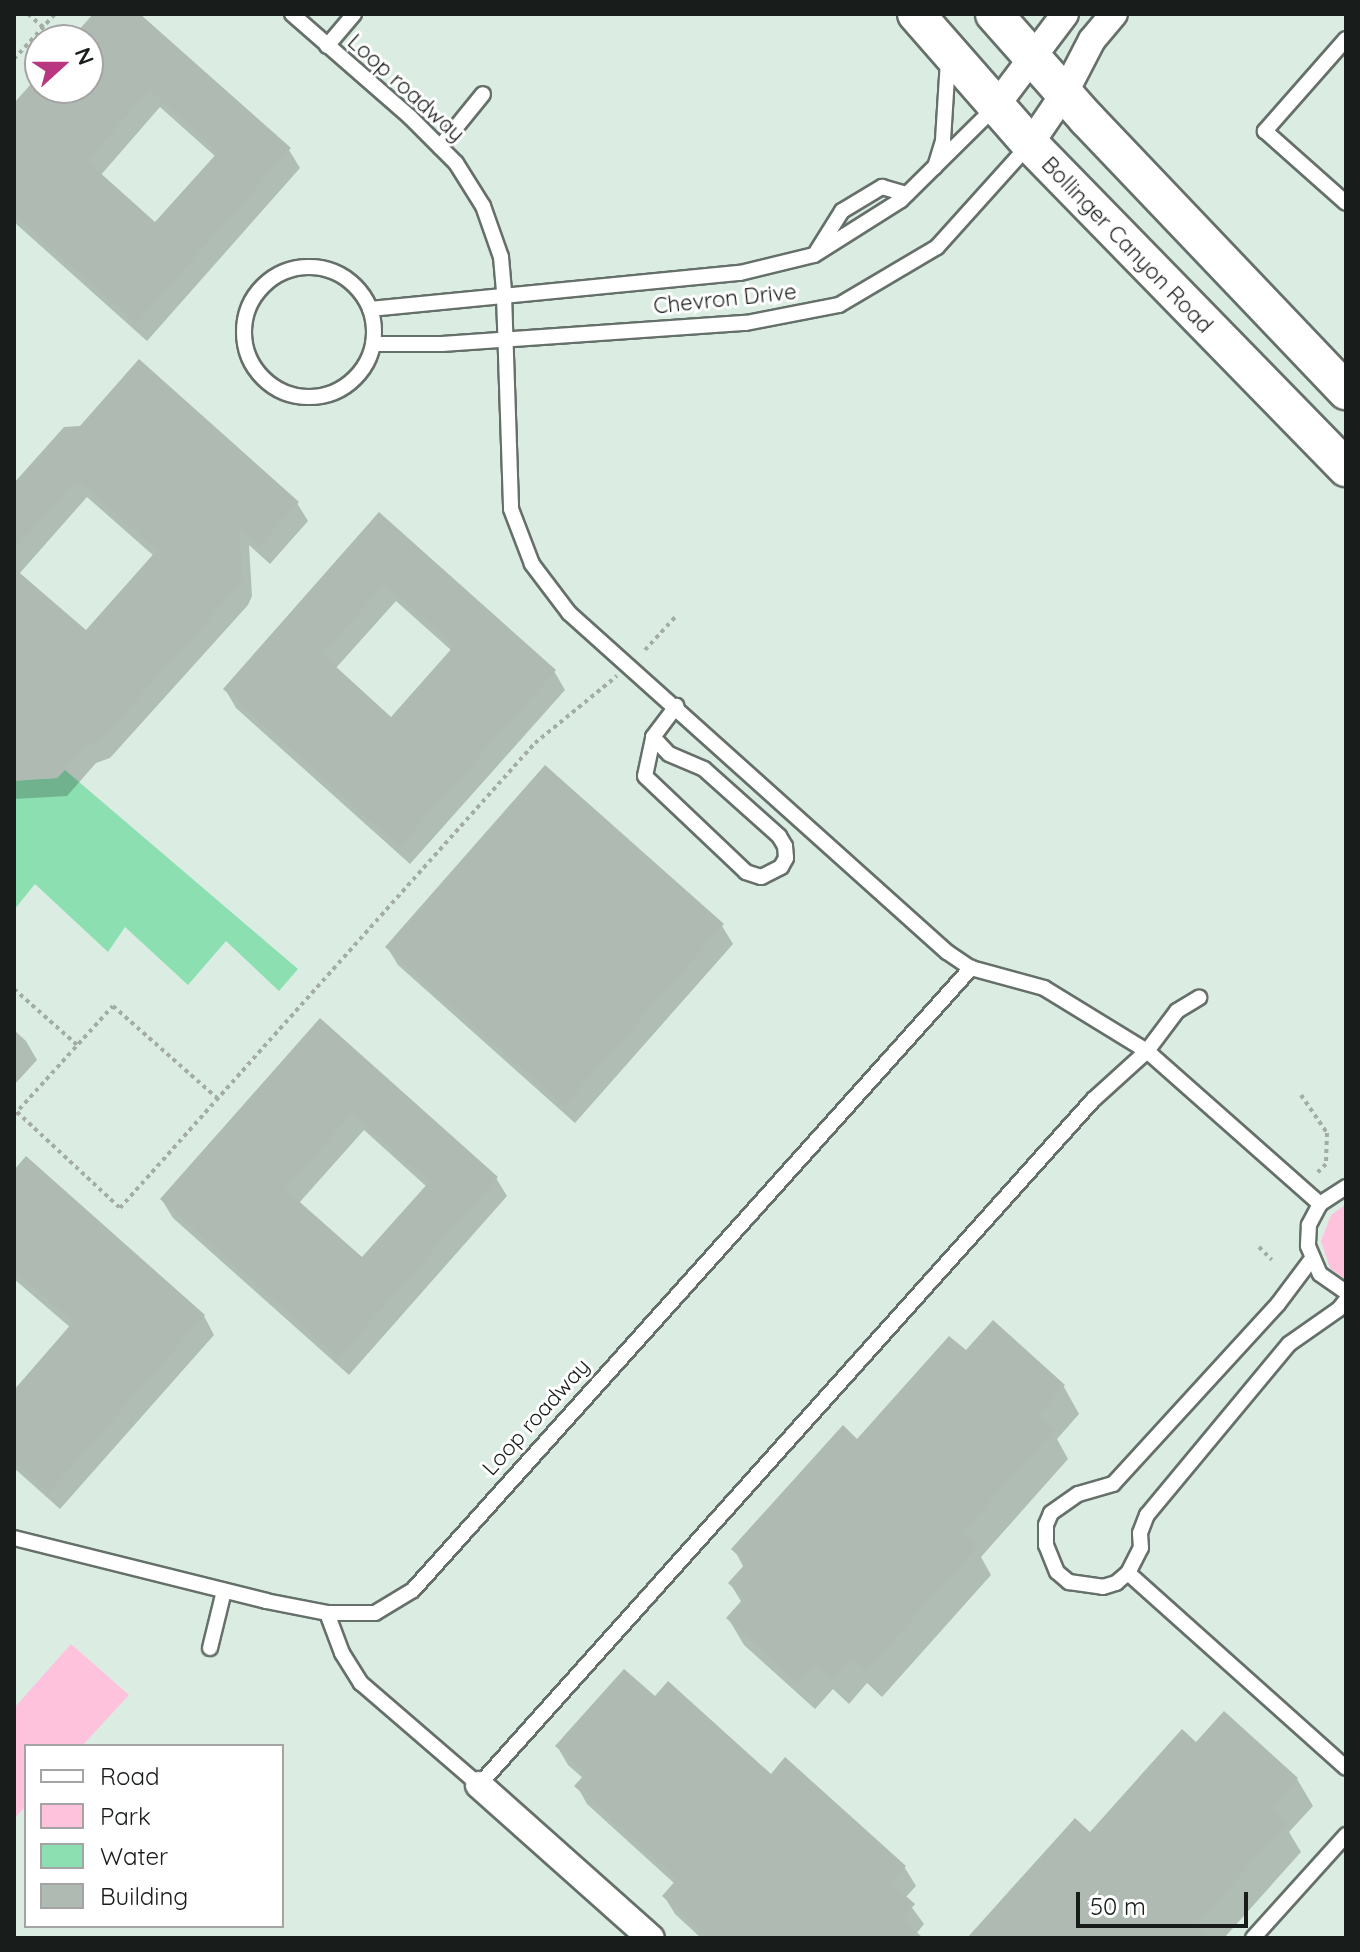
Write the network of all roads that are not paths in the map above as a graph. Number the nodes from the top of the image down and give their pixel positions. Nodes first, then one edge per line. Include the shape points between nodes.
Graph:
1 (292, 14) edge
2 (354, 14) edge
3 (916, 14) edge
4 (994, 14) edge
5 (1065, 14) edge
6 (1114, 14) edge
7 (1346, 39) edge
8 (327, 46) junction
9 (949, 52) junction
10 (1033, 59) junction
11 (483, 94) dead end
12 (1064, 94) junction
13 (995, 107) junction
14 (1030, 144) junction
15 (440, 147) junction
16 (934, 169) junction
17 (907, 194) junction
18 (1346, 203) edge
19 (814, 255) junction
20 (504, 295) junction
21 (370, 309) junction
22 (508, 339) junction
23 (373, 344) junction
24 (1346, 391) edge
25 (1346, 468) edge
26 (676, 706) junction
27 (653, 737) junction
28 (971, 968) junction
29 (1199, 998) dead end
30 (1147, 1051) junction
31 (1346, 1187) edge
32 (1320, 1204) junction
33 (1311, 1260) junction
34 (1346, 1292) edge
35 (1346, 1300) edge
36 (14, 1538) edge
37 (1128, 1573) junction
38 (224, 1591) junction
39 (327, 1613) junction
40 (210, 1648) dead end
41 (1346, 1768) edge
42 (479, 1785) junction
43 (1346, 1835) edge
44 (651, 1938) edge
45 (1253, 1938) edge

1 - 8 lane, Loop roadway
2 - 8 lane
3 - 9 main road, Bollinger Canyon Road
4 - 10 main road
5 - 10 street
6 - 12 street via 1092,40
7 - 18 lane via 1265,131
8 - 15 lane, Loop roadway
9 - 13 main road, Bollinger Canyon Road
9 - 16 lane via 943,140
10 - 12 main road
10 - 13 street
11 - 15 lane
12 - 14 street
12 - 24 main road
13 - 14 main road, Bollinger Canyon Road
13 - 16 lane, Chevron Drive
14 - 22 lane, Chevron Drive via 937,247 839,305 746,323
14 - 25 main road, Bollinger Canyon Road
15 - 20 lane, Loop roadway via 483,206 501,257
16 - 17 lane, Chevron Drive
17 - 19 lane, Chevron Drive
17 - 19 lane via 882,187 842,211
19 - 20 lane, Chevron Drive via 740,273
20 - 21 lane, Chevron Drive
20 - 22 lane, Loop roadway
21 - 23 lane
21 - 23 lane via 342,276 300,267 279,274 262,288 244,327 255,369 271,385 312,398 352,382 366,365
22 - 23 lane, Chevron Drive
22 - 26 lane, Loop roadway via 511,509 532,564 569,613
26 - 27 lane
26 - 28 lane, Loop roadway
27 - 27 lane via 645,776 658,791 746,872 761,877 781,867 786,858 779,836 704,769 669,754
28 - 30 lane via 1044,988
28 - 39 lane, Loop roadway via 413,1590 375,1613
29 - 30 lane via 1177,1011
30 - 32 lane
30 - 42 lane via 1093,1100
31 - 32 lane
32 - 33 lane via 1309,1225
33 - 34 lane via 1330,1284
33 - 37 lane via 1278,1304 1113,1484 1078,1494 1051,1513 1046,1545 1057,1572 1069,1582 1103,1587
35 - 37 lane via 1289,1344 1147,1515 1141,1548
36 - 38 lane, Loop roadway
37 - 41 lane
38 - 39 lane, Loop roadway
38 - 40 lane
39 - 42 lane via 361,1683
42 - 44 street
43 - 45 lane

